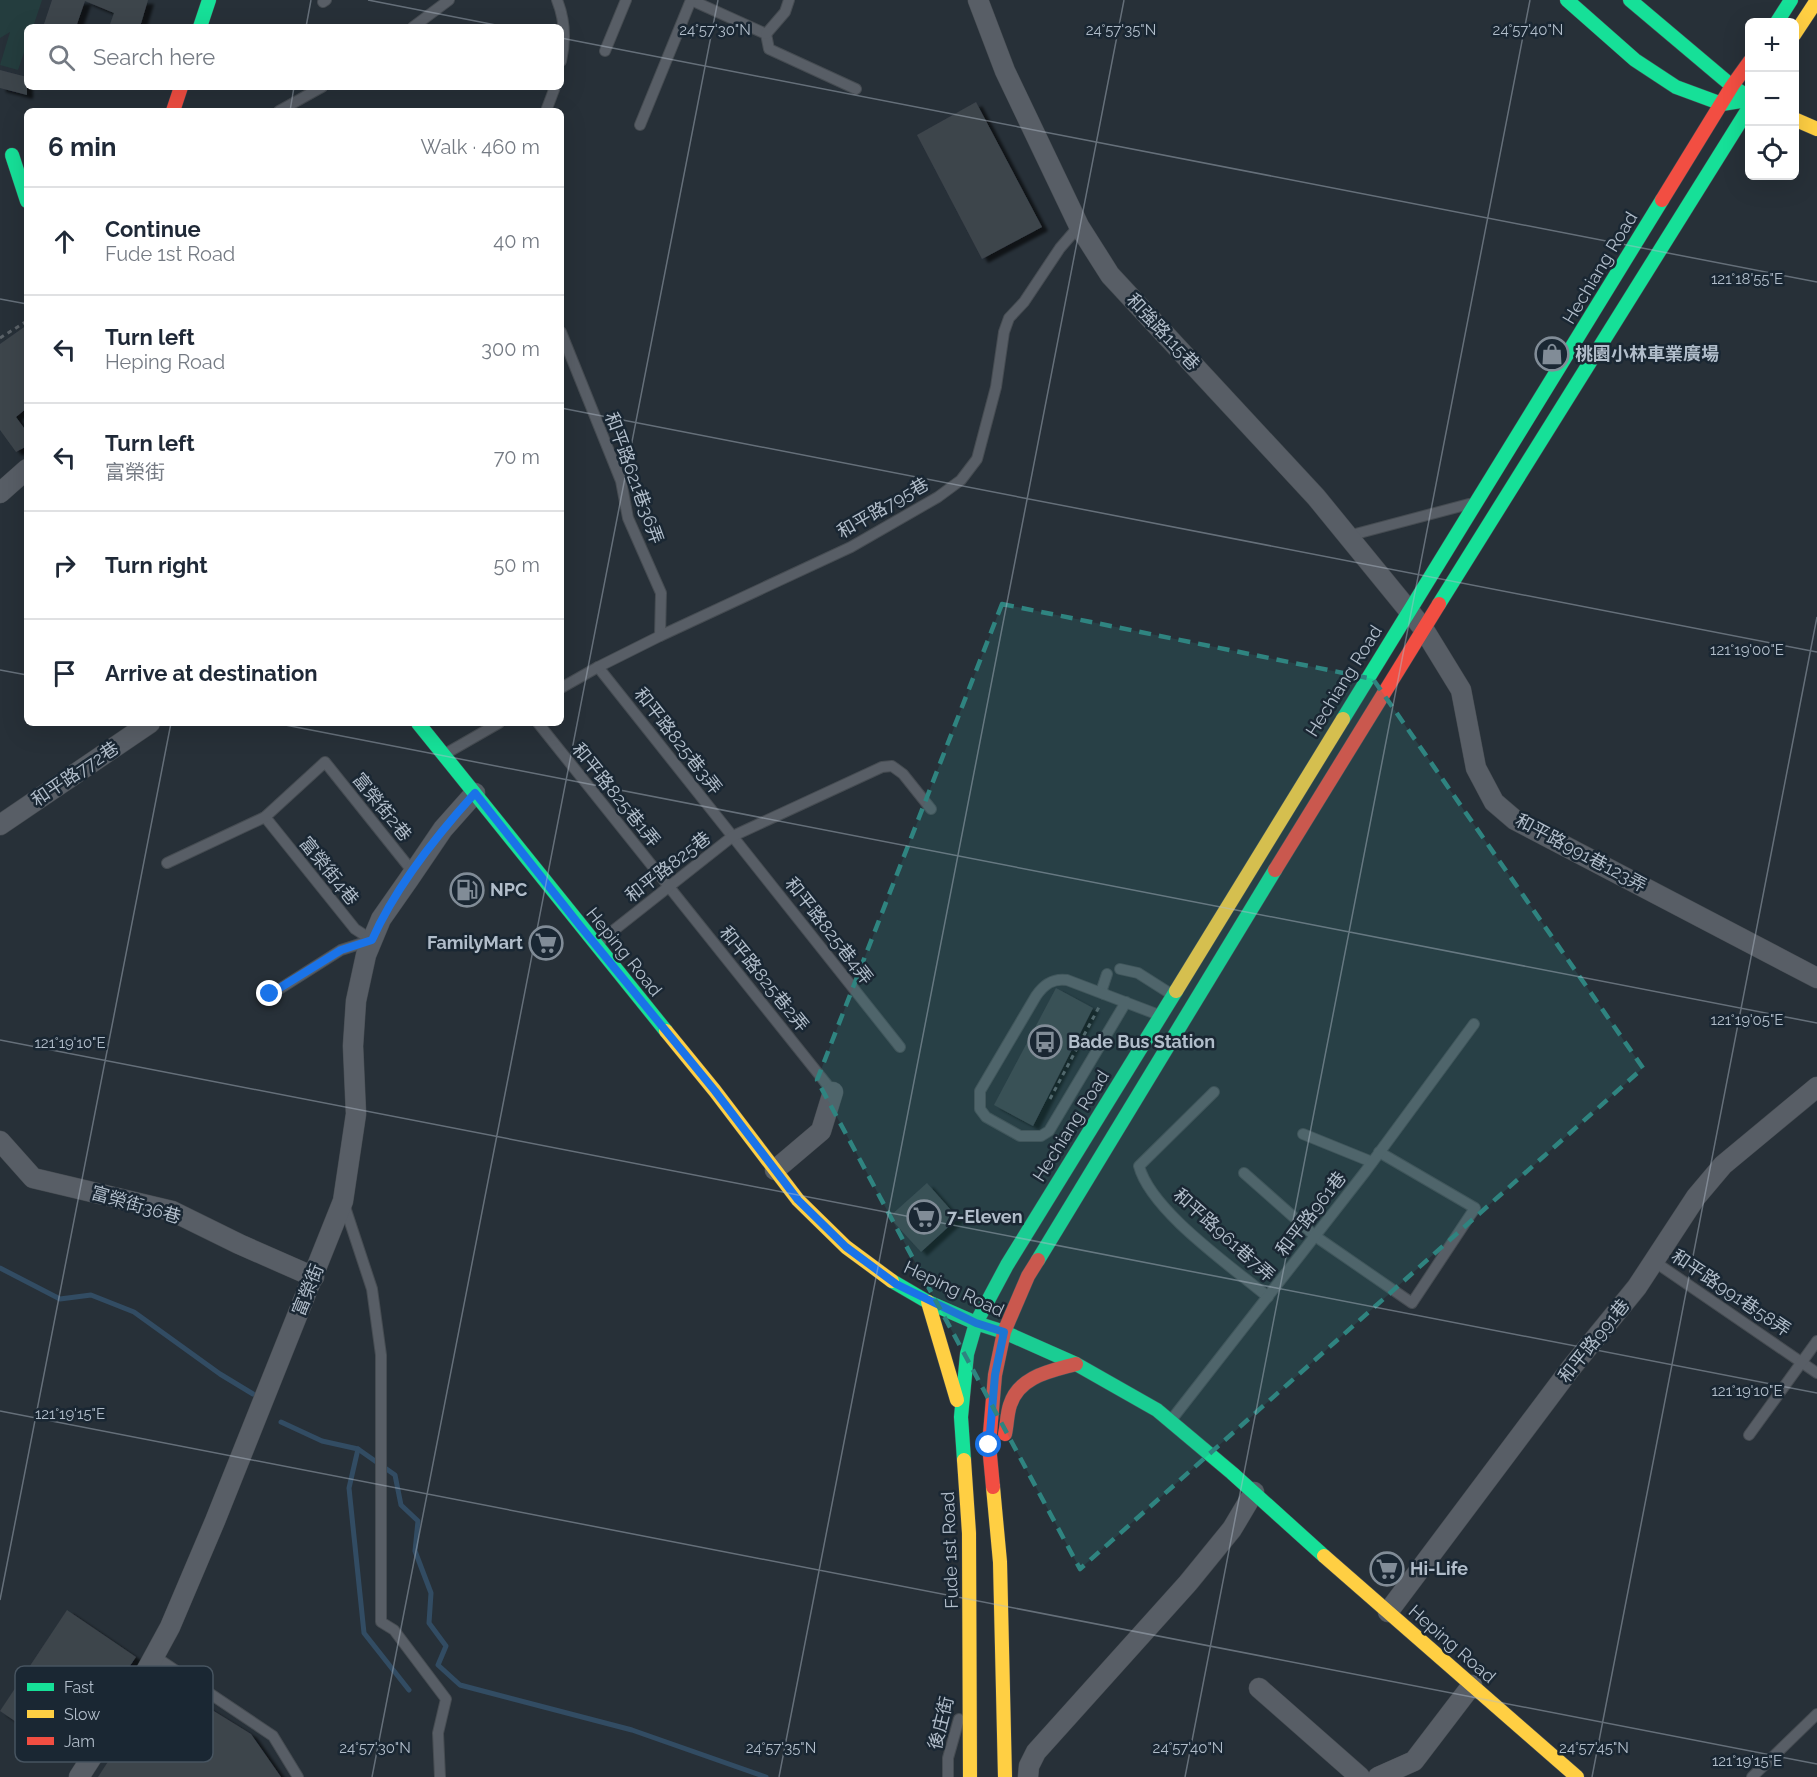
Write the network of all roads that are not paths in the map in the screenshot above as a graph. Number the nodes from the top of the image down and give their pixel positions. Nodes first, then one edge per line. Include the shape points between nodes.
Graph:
1 (209, 0) edge
2 (449, 0) edge
3 (557, 0) edge
4 (626, 0) edge
5 (691, 0) edge
6 (789, 0) edge
7 (978, 0) edge
8 (1567, 0) edge
9 (1630, 0) edge
10 (1791, 0) edge
11 (1817, 0) edge
12 (716, 5) edge
13 (1780, 18) edge
14 (201, 24) edge
15 (417, 24) edge
16 (563, 24) edge
17 (1799, 27) edge
18 (766, 34) junction
19 (605, 51) dead end
20 (1745, 67) edge
21 (1732, 86) junction
22 (856, 89) dead end
23 (180, 90) edge
24 (317, 90) edge
25 (554, 90) edge
26 (1745, 96) edge
27 (1745, 100) edge
28 (1722, 104) junction
29 (174, 108) edge
30 (284, 108) edge
31 (547, 108) edge
32 (1745, 112) edge
33 (1799, 121) edge
34 (640, 125) dead end
35 (1817, 129) edge
36 (24, 151) edge
37 (6, 155) edge
38 (24, 194) edge
39 (1079, 226) junction
40 (564, 339) edge
41 (24, 472) edge
42 (0, 493) edge
43 (1478, 502) junction
44 (1348, 536) junction
45 (1416, 620) junction
46 (660, 636) junction
47 (598, 667) junction
48 (564, 686) edge
49 (146, 726) edge
50 (421, 726) edge
51 (494, 726) edge
52 (540, 726) edge
53 (444, 754) junction
54 (475, 793) junction
55 (931, 809) dead end
56 (265, 817) junction
57 (0, 825) edge
58 (733, 836) junction
59 (167, 863) dead end
60 (413, 872) junction
61 (669, 887) junction
62 (372, 940) junction
63 (595, 945) junction
64 (1120, 969) dead end
65 (1107, 975) dead end
66 (1817, 978) edge
67 (270, 994) dead end
68 (1104, 994) junction
69 (1173, 995) junction
70 (1126, 1002) junction
71 (1192, 1007) junction
72 (1160, 1016) junction
73 (1474, 1024) dead end
74 (1179, 1028) junction
75 (900, 1047) dead end
76 (1817, 1087) edge
77 (833, 1092) joint
78 (1214, 1092) dead end
79 (1304, 1134) dead end
80 (0, 1141) edge
81 (1379, 1152) junction
82 (1372, 1162) junction
83 (775, 1170) junction
84 (1244, 1173) dead end
85 (343, 1201) junction
86 (1315, 1236) junction
87 (1655, 1262) junction
88 (314, 1277) junction
89 (1268, 1297) junction
90 (928, 1302) junction
91 (976, 1323) junction
92 (1004, 1332) junction
93 (1817, 1341) edge
94 (1802, 1362) junction
95 (1076, 1364) junction
96 (1817, 1373) edge
97 (962, 1417) junction
98 (1170, 1421) junction
99 (1749, 1436) dead end
100 (1254, 1492) junction
101 (1000, 1562) junction
102 (1388, 1612) junction
103 (154, 1656) junction
104 (149, 1666) edge
105 (169, 1666) edge
106 (970, 1678) junction
107 (1472, 1684) junction
108 (1259, 1688) dead end
109 (213, 1696) edge
110 (1817, 1714) edge
111 (89, 1762) edge
112 (79, 1777) edge
113 (298, 1777) edge
114 (440, 1777) edge
115 (948, 1777) edge
116 (970, 1777) edge
117 (1005, 1777) edge
118 (1028, 1777) edge
119 (1360, 1777) edge
120 (1378, 1777) edge
121 (1577, 1777) edge
122 (1752, 1777) edge

1 - 14 street
2 - 15 lane
3 - 16 lane
4 - 19 lane
5 - 12 lane
5 - 34 lane
6 - 18 lane via 785,12
7 - 39 street, 和強路115巷 via 1005,71
8 - 28 street via 1635,60 1676,87
9 - 21 street
10 - 13 street
11 - 17 street
12 - 18 lane
18 - 22 lane via 769,49
20 - 21 street, Hechiang Road
21 - 26 street
21 - 28 street, Hechiang Road
23 - 29 street
24 - 30 lane
25 - 31 lane
27 - 28 street
28 - 43 street, Hechiang Road
32 - 45 street, Hechiang Road
33 - 35 street
36 - 37 street
37 - 38 street
39 - 44 street, 和強路115巷 via 1110,275
39 - 46 lane, 和平路795巷 via 1009,318 977,459 961,480 851,547
40 - 46 lane, 和平路621巷36弄 via 621,481 628,518 661,592
41 - 42 street
43 - 44 lane
43 - 45 street, Hechiang Road
44 - 45 street, 和強路115巷
45 - 66 street, 和平路991巷123弄 via 1461,690 1476,768 1494,802 1515,820
45 - 69 street, Hechiang Road
45 - 71 street, Hechiang Road
46 - 47 lane, 和平路795巷
47 - 48 lane, 和平路795巷
47 - 58 lane, 和平路825巷3弄
49 - 57 street, 和平路772巷
50 - 53 street, Heping Road
51 - 53 lane
52 - 61 lane, 和平路825巷1弄
53 - 54 street, Heping Road
54 - 60 street, 富榮街 via 443,828
54 - 63 street, Heping Road
55 - 58 lane, 和平路825巷 via 903,774 892,766 882,767
56 - 59 lane
56 - 60 lane, 富榮街2巷 via 326,762
56 - 62 lane, 富榮街4巷 via 355,929
58 - 61 lane, 和平路825巷
58 - 75 lane, 和平路825巷4弄
60 - 62 street, 富榮街 via 381,919
61 - 63 lane, 和平路825巷
61 - 77 lane, 和平路825巷2弄
62 - 67 lane via 341,950
62 - 85 street, 富榮街 via 356,1001 356,1114
63 - 83 street, Heping Road
64 - 69 lane via 1138,973
65 - 68 lane
68 - 70 lane
68 - 70 lane via 1059,979 1040,990 980,1091 980,1109 986,1117 1020,1136 1041,1136 1049,1131
69 - 71 lane
69 - 72 street, Hechiang Road
70 - 72 lane
71 - 74 street, Hechiang Road
72 - 74 lane
72 - 91 street, Hechiang Road via 1007,1264
73 - 81 lane, 和平路961巷
74 - 92 street, Hechiang Road via 1028,1276
76 - 87 street, 和平路991巷 via 1723,1165 1696,1197
77 - 83 street via 821,1131
78 - 89 lane, 和平路961巷7弄 via 1139,1166 1142,1178 1170,1215
79 - 82 lane
80 - 88 street, 富榮街36巷 via 33,1178 172,1211
81 - 82 lane, 和平路961巷
81 - 86 lane via 1475,1208 1412,1303
82 - 86 lane, 和平路961巷
83 - 90 street, Heping Road via 798,1200 846,1247
84 - 86 lane
85 - 88 street, 富榮街
85 - 114 lane via 372,1289 381,1355 381,1622 394,1630 446,1699 438,1733
86 - 89 lane, 和平路961巷
87 - 94 lane, 和平路991巷58弄
87 - 102 street, 和平路991巷
88 - 103 street, 富榮街 via 215,1521
89 - 98 lane, 和平路961巷
90 - 91 street, Heping Road
90 - 97 street
91 - 92 street, Heping Road
91 - 97 street, Fude 1st Road via 967,1354
92 - 95 street, Heping Road
92 - 101 street via 995,1375 989,1445
93 - 94 lane
94 - 96 lane, 和平路991巷58弄
94 - 99 lane
95 - 98 street, Heping Road
95 - 101 street via 1038,1374 1016,1392 1010,1405 1003,1441
97 - 106 street, Fude 1st Road via 969,1533
98 - 100 street, Heping Road
100 - 102 street, Heping Road
100 - 118 street via 1232,1529 1188,1583 1036,1752
101 - 117 street
102 - 107 street, Heping Road
103 - 104 street, 富榮街
103 - 105 lane
106 - 115 lane, 後庄街 via 948,1758
106 - 116 street, Fude 1st Road
107 - 120 street via 1414,1761
107 - 121 street, Heping Road
108 - 119 street
109 - 113 lane via 273,1736
110 - 122 lane
111 - 112 street, 富榮街

